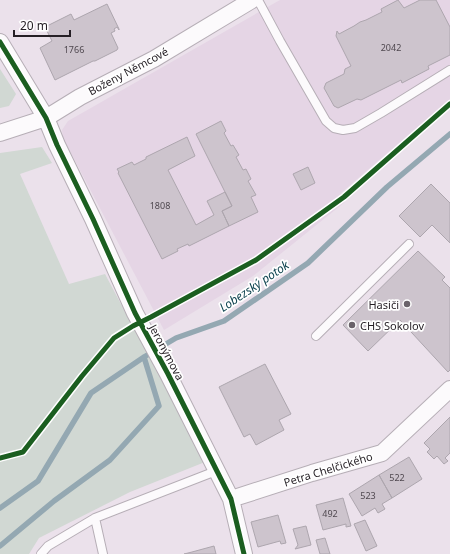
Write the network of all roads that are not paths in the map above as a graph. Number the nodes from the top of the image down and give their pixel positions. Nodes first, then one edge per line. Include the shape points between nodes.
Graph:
1 (252, 0) edge
2 (258, 0) edge
3 (0, 42) edge
4 (450, 70) edge
5 (46, 118) junction
6 (0, 133) edge
7 (409, 244) dead end
8 (316, 336) dead end
9 (450, 389) edge
10 (216, 471) junction
11 (231, 499) junction
12 (95, 518) junction
13 (41, 554) edge
14 (103, 554) edge
15 (244, 554) edge

1 - 5 street, Boženy Němcové via 154,59 80,97
2 - 4 lane via 326,121 334,128 355,128
3 - 5 street, Jeronýmova
5 - 6 street, Boženy Němcové
5 - 10 street, Jeronýmova via 135,313
7 - 8 lane
9 - 11 street, Petra Chelčického via 382,453
10 - 11 street, Jeronýmova
10 - 12 lane
11 - 15 street, Jeronýmova
12 - 13 lane via 48,546
12 - 14 lane

